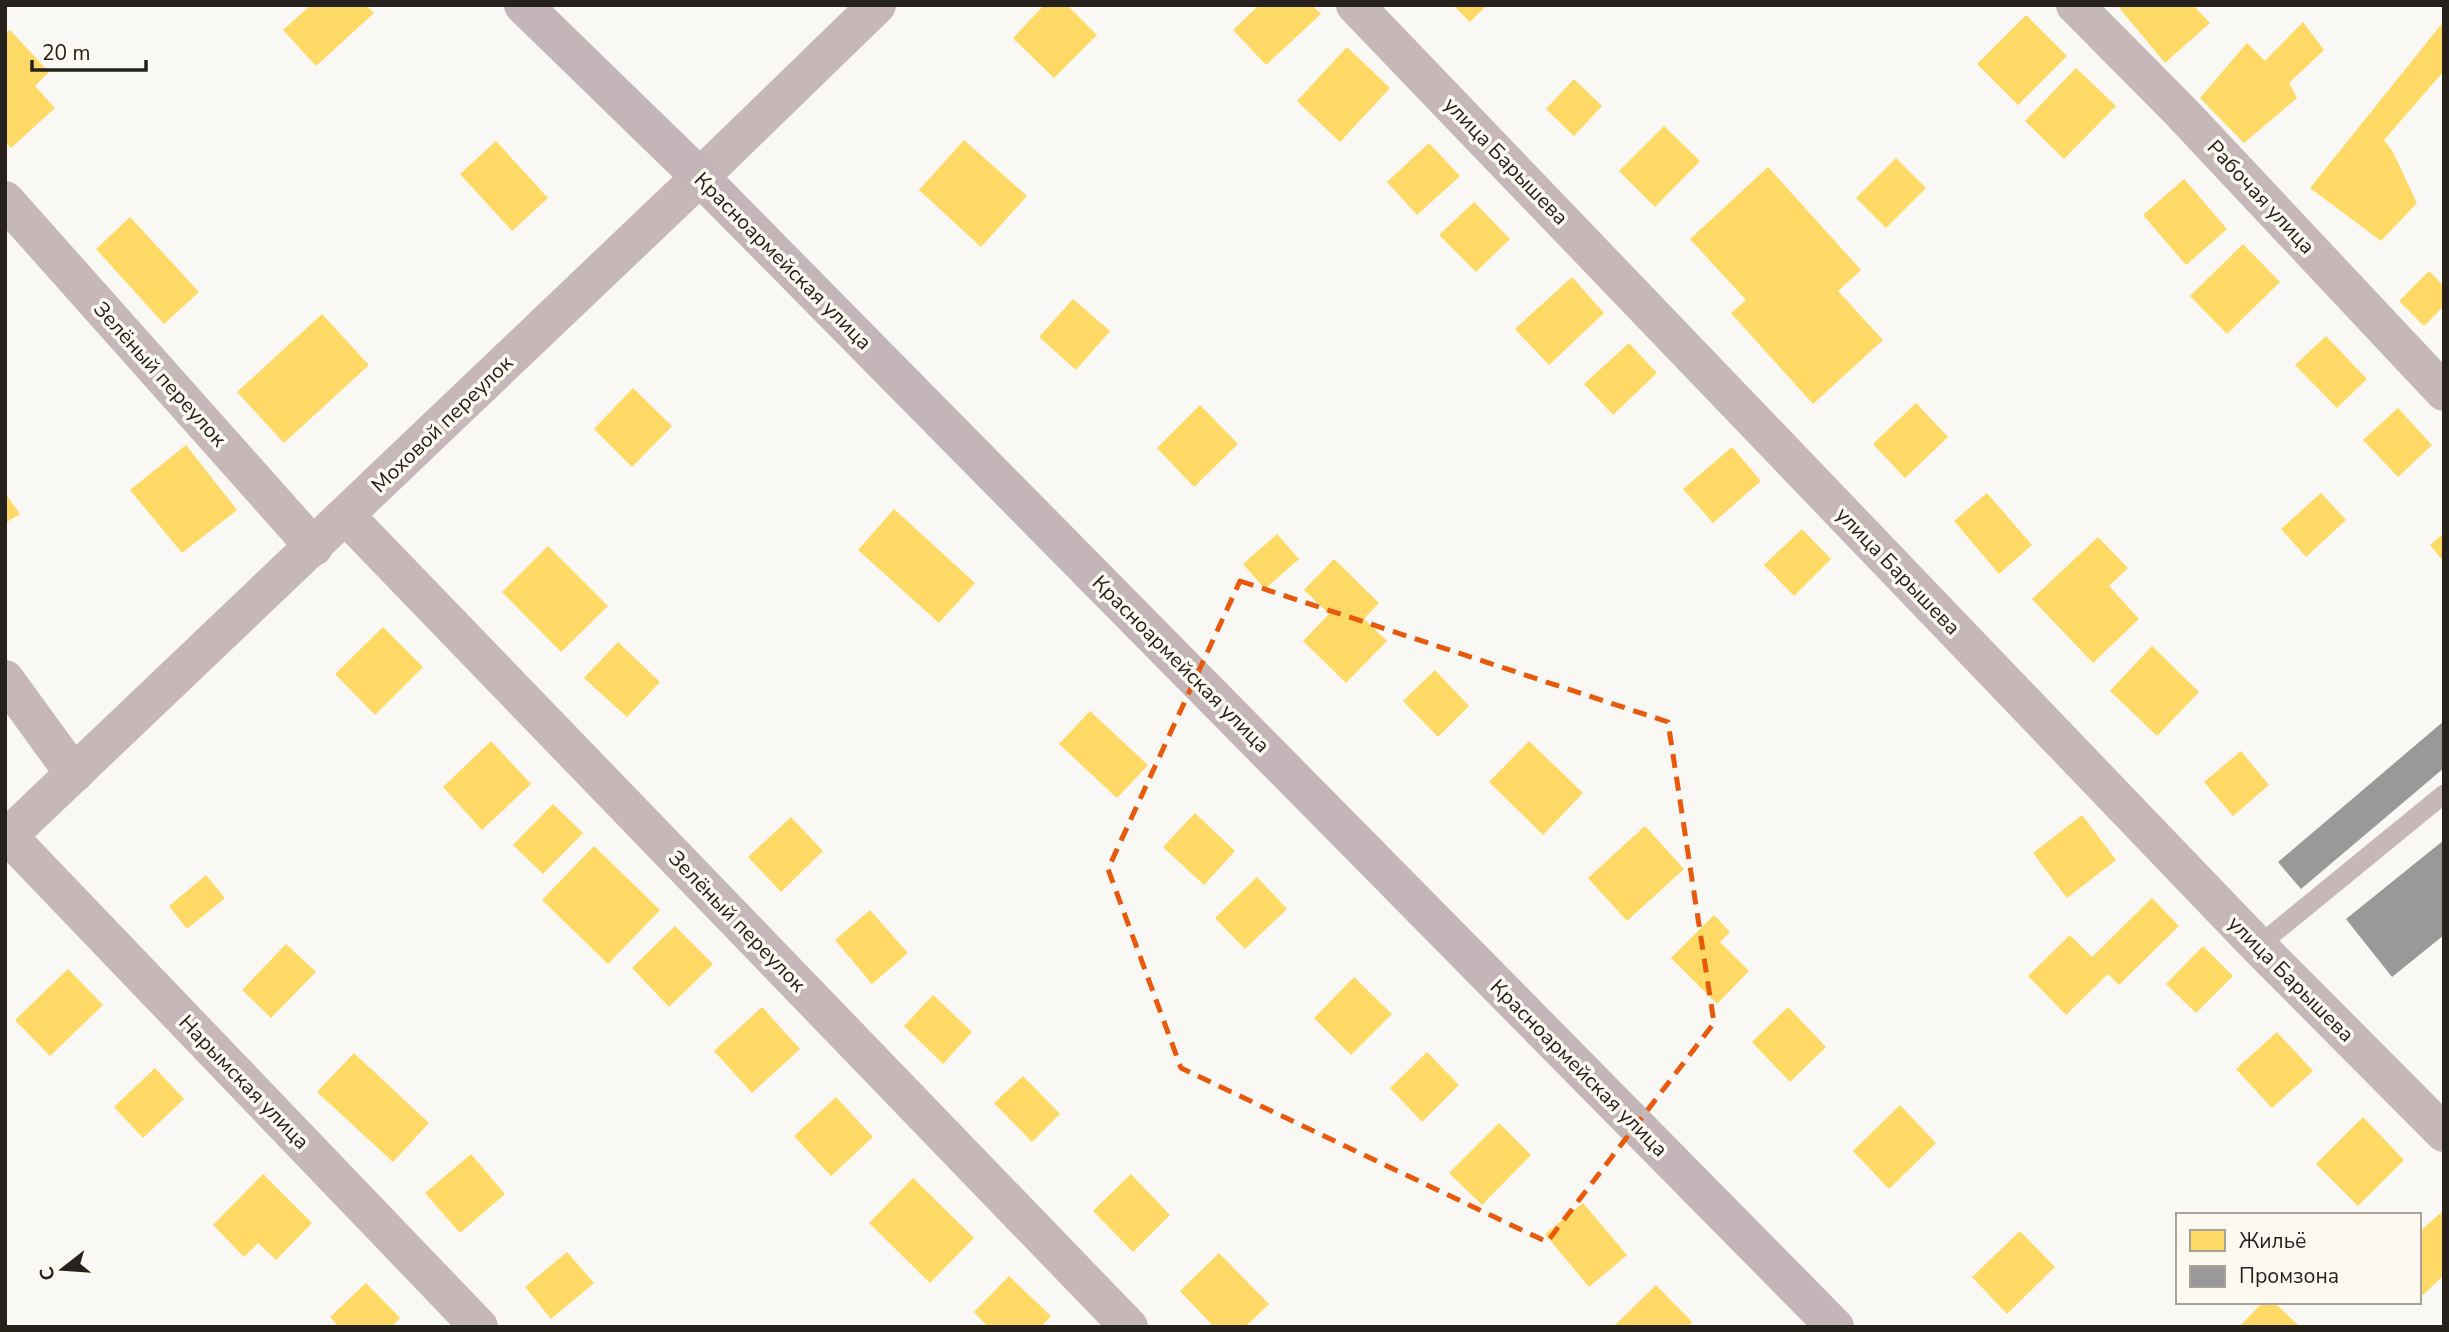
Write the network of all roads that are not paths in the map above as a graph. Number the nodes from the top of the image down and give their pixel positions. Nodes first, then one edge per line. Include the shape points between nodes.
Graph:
1 (523, 5) edge
2 (877, 5) edge
3 (1355, 5) edge
4 (2075, 5) edge
5 (700, 177) junction
6 (5, 201) edge
7 (2444, 393) edge
8 (346, 516) junction
9 (314, 547) junction
10 (5, 679) edge
11 (74, 774) junction
12 (2444, 794) edge
13 (7, 838) edge
14 (2258, 946) junction
15 (2444, 1133) edge
16 (479, 1327) edge
17 (1129, 1327) edge
18 (1835, 1327) edge

1 - 5 main road, Красноармейская улица
2 - 5 street, Моховой переулок
3 - 14 street, улица Барышева
4 - 7 street, Рабочая улица
5 - 8 street, Моховой переулок
5 - 18 main road, Красноармейская улица
6 - 9 street, Зелёный переулок
8 - 9 street, Моховой переулок
8 - 17 street, Зелёный переулок
9 - 11 street, Моховой переулок
10 - 11 street
11 - 13 street, Моховой переулок
12 - 14 lane
13 - 16 street, Нарымская улица
14 - 15 street, улица Барышева

